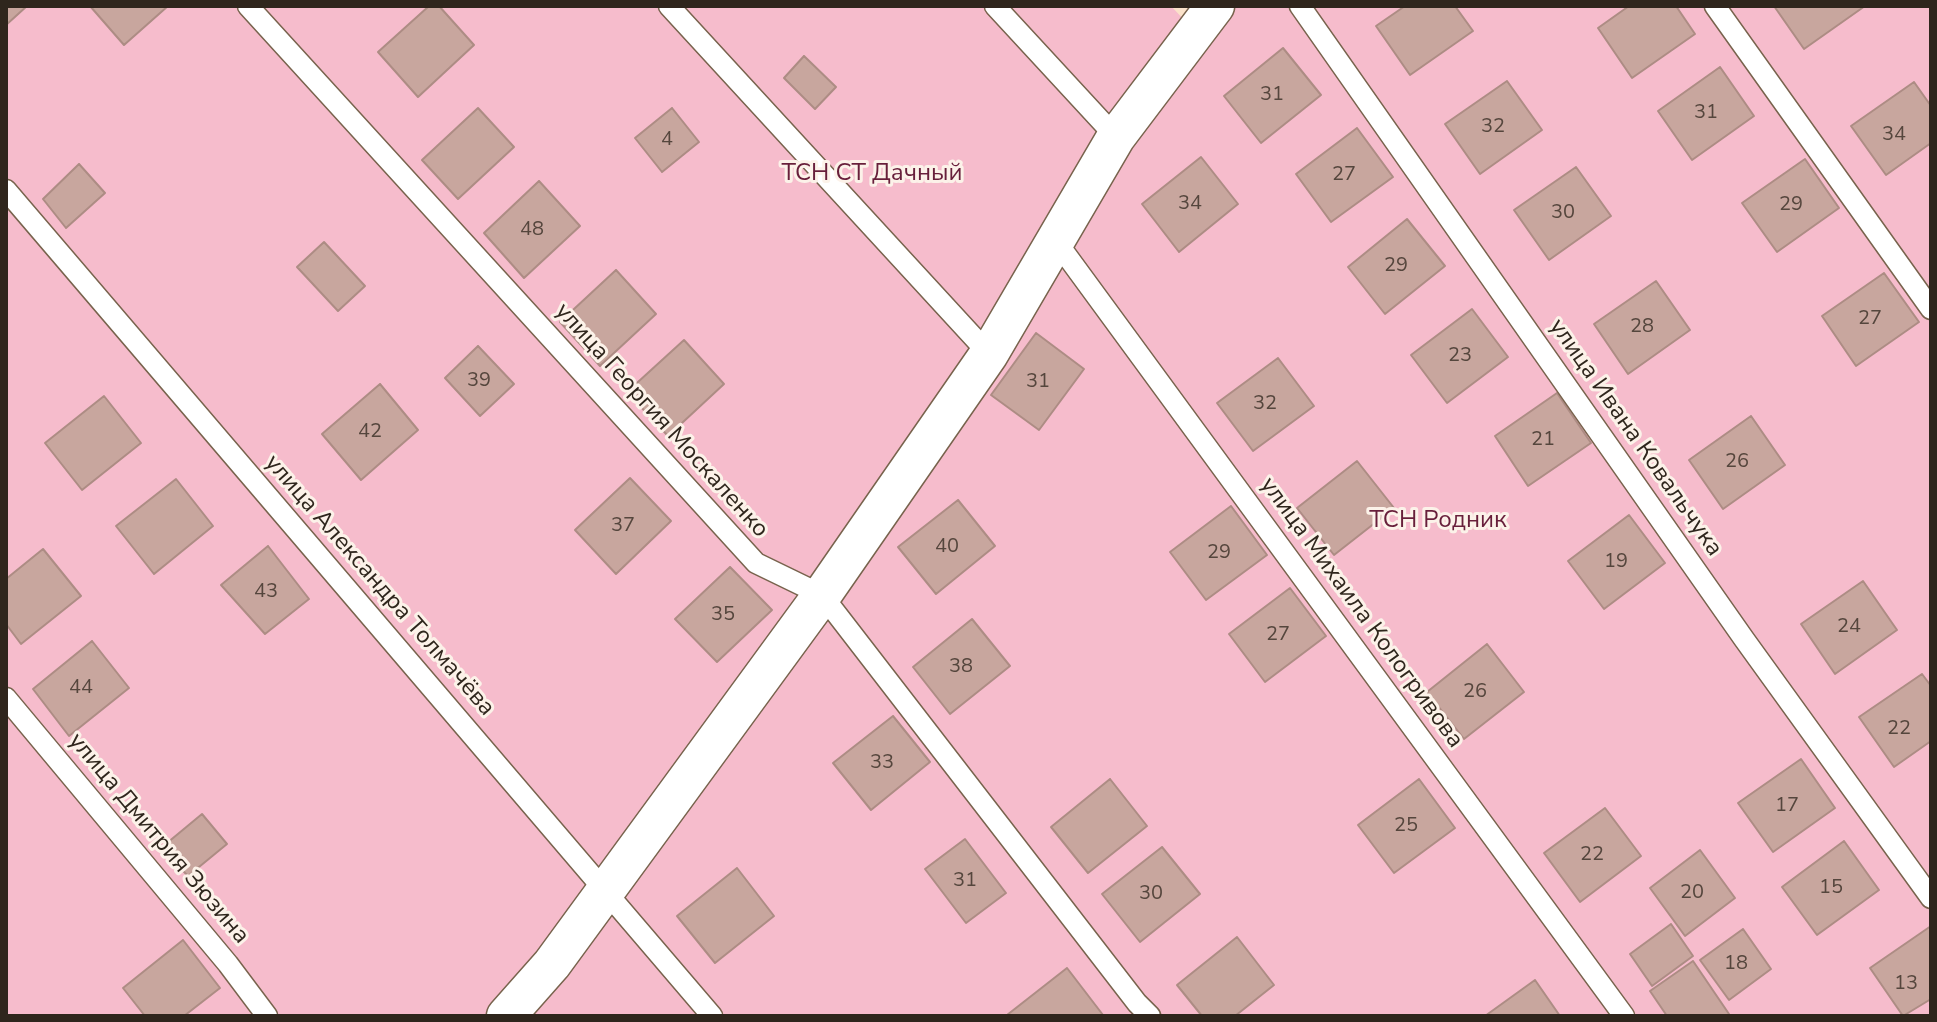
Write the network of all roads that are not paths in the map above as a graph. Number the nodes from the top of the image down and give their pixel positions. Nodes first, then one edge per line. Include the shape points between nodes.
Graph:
1 (248, 6) edge
2 (669, 6) edge
3 (995, 6) edge
4 (1300, 6) edge
5 (1715, 6) edge
6 (1202, 11) edge
7 (1116, 137) junction
8 (6, 190) edge
9 (1056, 241) junction
10 (1931, 309) edge
11 (989, 354) junction
12 (822, 595) junction
13 (6, 698) edge
14 (605, 890) junction
15 (1931, 898) edge
16 (267, 1016) edge
17 (506, 1016) edge
18 (712, 1016) edge
19 (1150, 1016) edge
20 (1624, 1016) edge

1 - 12 lane, улица Георгия Москаленко via 756,563
2 - 11 lane
3 - 7 lane
4 - 15 lane, улица Ивана Ковальчука
5 - 10 lane
6 - 7 street
7 - 9 street
8 - 14 lane, улица Александра Толмачёва
9 - 11 street
9 - 20 lane, улица Михаила Кологривова
11 - 12 street
12 - 14 street
12 - 19 lane, улица Георгия Москаленко
13 - 16 lane, улица Дмитрия Зюзина
14 - 17 street via 552,964
14 - 18 lane, улица Александра Толмачёва

